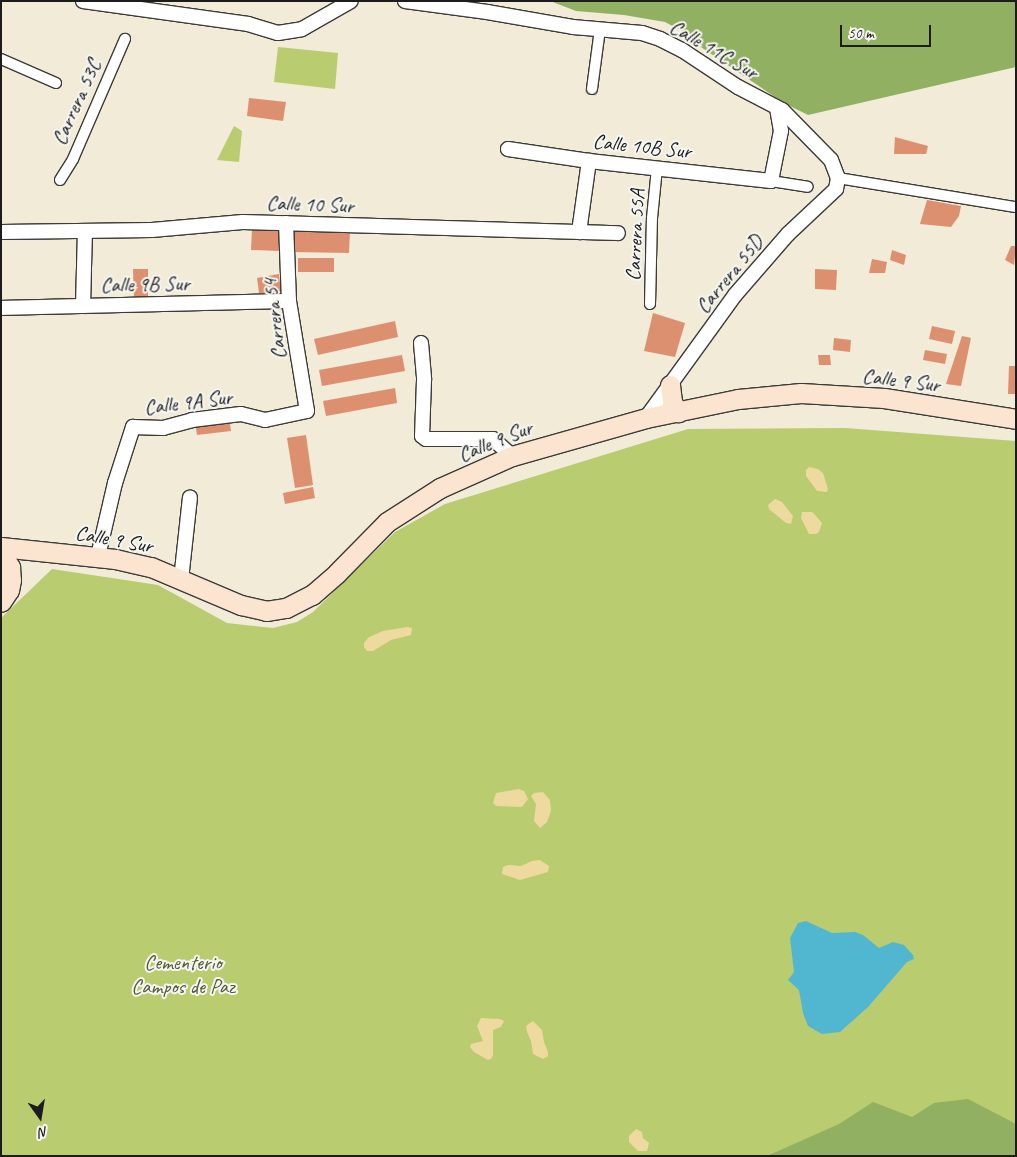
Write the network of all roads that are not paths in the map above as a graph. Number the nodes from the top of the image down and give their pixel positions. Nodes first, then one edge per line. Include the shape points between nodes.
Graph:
1 (83, 1) edge
2 (351, 1) edge
3 (405, 1) edge
4 (600, 29) junction
5 (125, 39) dead end
6 (1, 59) edge
7 (56, 83) dead end
8 (592, 89) dead end
9 (777, 108) junction
10 (790, 118) junction
11 (781, 131) junction
12 (508, 149) dead end
13 (589, 161) junction
14 (657, 168) junction
15 (838, 178) junction
16 (60, 180) dead end
17 (771, 181) junction
18 (808, 187) dead end
19 (1016, 207) edge
20 (286, 223) junction
21 (85, 231) junction
22 (1, 232) edge
23 (579, 232) junction
24 (618, 233) dead end
25 (289, 301) junction
26 (650, 304) dead end
27 (83, 306) junction
28 (1, 308) edge
29 (422, 343) dead end
30 (670, 385) junction
31 (307, 411) joint
32 (678, 412) junction
33 (646, 418) junction
34 (1016, 419) edge
35 (512, 456) junction
36 (190, 497) dead end
37 (1, 547) edge
38 (38, 551) junction
39 (1, 553) edge
40 (98, 556) junction
41 (11, 580) junction
42 (181, 580) junction
43 (1, 602) edge

1 - 2 street via 248,24 278,33 302,29
3 - 4 street, Calle 11C Sur
4 - 8 street
4 - 9 street, Calle 11C Sur via 642,33 660,39
5 - 16 street, Carrera 53C via 73,159
6 - 7 street
9 - 10 street, Calle 11C Sur
9 - 11 street
10 - 11 street
10 - 15 street, Calle 11C Sur via 831,160
11 - 17 street
12 - 13 street, Calle 10B Sur
13 - 14 street, Calle 10B Sur
13 - 23 street
14 - 17 street, Calle 10B Sur
14 - 26 street, Carrera 55A
15 - 19 street
15 - 30 street, Carrera 55D via 836,189 788,234 735,295
17 - 18 street
20 - 21 street, Calle 10 Sur via 244,222 152,230
20 - 23 street, Calle 10 Sur
20 - 25 street, Carrera 54
21 - 22 street, Calle 10 Sur
21 - 27 street
23 - 24 street, Calle 10 Sur
25 - 27 street, Calle 9B Sur
25 - 31 street, Carrera 54
27 - 28 street, Calle 9B Sur
29 - 35 street via 424,380 420,433 426,439 493,439
30 - 32 main road via 672,402
30 - 33 street, Carrera 55D
31 - 40 street, Calle 9A Sur via 265,420 234,414 162,428 133,427 115,483
32 - 33 main road, Calle 9 Sur
32 - 34 main road, Calle 9 Sur via 738,400 801,393 884,398
33 - 35 main road, Calle 9 Sur
35 - 42 main road, Calle 9 Sur via 415,502 386,522 312,595 286,608 266,611 241,605
36 - 42 street
37 - 38 main road, Calle 9 Sur
38 - 40 main road, Calle 9 Sur
38 - 41 main road via 21,565
39 - 41 main road via 10,567
40 - 42 main road, Calle 9 Sur via 151,567
41 - 43 main road

